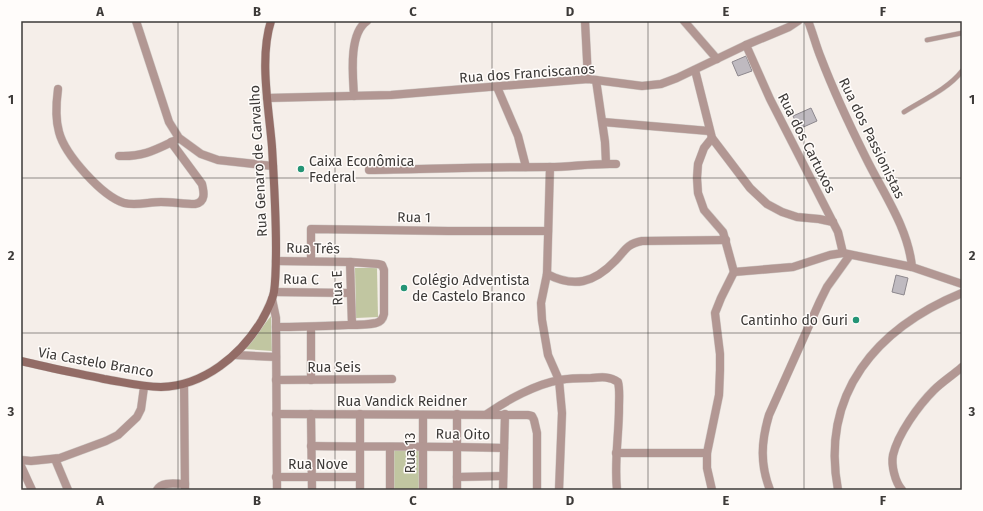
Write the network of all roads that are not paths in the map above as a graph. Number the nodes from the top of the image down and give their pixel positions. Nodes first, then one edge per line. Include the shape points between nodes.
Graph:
1 (136, 21) edge
2 (271, 21) edge
3 (366, 21) edge
4 (585, 21) edge
5 (684, 21) edge
6 (798, 21) edge
7 (808, 21) edge
8 (962, 33) edge
9 (927, 40) dead end
10 (746, 45) junction
11 (717, 59) junction
12 (695, 70) junction
13 (962, 71) edge
14 (588, 79) junction
15 (596, 80) junction
16 (497, 87) junction
17 (58, 89) dead end
18 (354, 96) junction
19 (267, 98) junction
20 (904, 112) dead end
21 (603, 122) junction
22 (710, 135) junction
23 (175, 140) junction
24 (119, 156) dead end
25 (606, 163) junction
26 (616, 164) dead end
27 (273, 166) junction
28 (526, 167) junction
29 (550, 167) junction
30 (369, 170) dead end
31 (833, 222) junction
32 (548, 231) junction
33 (726, 240) junction
34 (846, 254) junction
35 (276, 261) junction
36 (311, 261) junction
37 (350, 262) junction
38 (912, 267) junction
39 (734, 272) junction
40 (547, 274) junction
41 (962, 284) edge
42 (962, 292) edge
43 (350, 293) junction
44 (273, 295) junction
45 (352, 325) junction
46 (276, 327) junction
47 (311, 327) junction
48 (235, 355) junction
49 (276, 357) junction
50 (21, 361) edge
51 (962, 367) edge
52 (392, 379) dead end
53 (276, 380) junction
54 (310, 380) junction
55 (559, 380) junction
56 (184, 384) junction
57 (144, 387) junction
58 (276, 414) junction
59 (311, 414) junction
60 (360, 414) junction
61 (457, 414) junction
62 (487, 414) junction
63 (505, 414) junction
64 (423, 415) junction
65 (312, 446) junction
66 (457, 446) junction
67 (360, 447) junction
68 (390, 447) junction
69 (422, 447) junction
70 (504, 448) junction
71 (616, 453) junction
72 (707, 454) junction
73 (55, 459) junction
74 (21, 460) edge
75 (21, 466) edge
76 (503, 476) junction
77 (23, 477) edge
78 (276, 477) junction
79 (312, 477) junction
80 (360, 477) junction
81 (457, 477) junction
82 (185, 487) edge
83 (32, 490) edge
84 (68, 490) edge
85 (157, 490) edge
86 (276, 490) edge
87 (312, 490) edge
88 (360, 490) edge
89 (390, 490) edge
90 (423, 490) edge
91 (457, 490) edge
92 (503, 490) edge
93 (537, 490) edge
94 (559, 490) edge
95 (617, 490) edge
96 (712, 490) edge
97 (770, 490) edge
98 (838, 490) edge
99 (902, 490) edge

1 - 23 street
2 - 19 main road, Rua Genaro de Carvalho via 266,44
3 - 18 street via 355,42
4 - 14 street
5 - 11 street
6 - 10 street, Rua dos Franciscanos
7 - 38 street, Rua dos Passionistas via 846,118 901,226
8 - 9 lane
10 - 11 street, Rua dos Franciscanos
10 - 31 street, Rua dos Cartuxos via 770,99
11 - 12 street, Rua dos Franciscanos
12 - 15 street, Rua dos Franciscanos via 670,82 653,85
12 - 22 street
13 - 20 lane via 957,78
14 - 15 street, Rua dos Franciscanos
14 - 16 street, Rua dos Franciscanos
15 - 21 street
16 - 18 street, Rua dos Franciscanos
16 - 28 street via 518,136
17 - 23 street via 56,112 59,133 66,149 77,164 114,199 126,203 198,204 204,196 202,184
18 - 19 street, Rua dos Franciscanos
19 - 27 main road, Rua Genaro de Carvalho
21 - 22 street
21 - 25 street
22 - 31 street via 750,188 767,204 797,218
22 - 33 street via 698,164 698,193 704,210 723,232
23 - 24 street via 157,150 140,155
23 - 27 street via 218,160
25 - 26 street
25 - 29 street
27 - 35 main road, Rua Genaro de Carvalho
28 - 29 street
28 - 30 street
29 - 32 street
31 - 34 street, Rua dos Cartuxos
32 - 36 street, Rua 1 via 311,229
32 - 40 street
33 - 39 street
33 - 40 street via 642,241 632,244 608,268 582,282 566,282
34 - 38 street
34 - 39 street via 830,255 793,267
34 - 97 street via 820,300 765,430 762,452
35 - 36 street, Rua Três
35 - 44 main road, Rua Genaro de Carvalho
36 - 37 street, Rua Três
37 - 43 street, Rua E
37 - 45 street, Rua E via 378,264 383,268 383,318 378,323
38 - 41 street
39 - 72 street via 715,313 720,354 719,388
40 - 55 street via 541,303 542,320 548,355
42 - 98 street via 895,332 858,371 849,386 838,426 834,450
43 - 44 street, Rua C
43 - 45 street, Rua E
44 - 46 street
44 - 48 main road, Via Castelo Branco via 258,327
45 - 47 street
46 - 47 street
46 - 49 street
47 - 54 street
48 - 49 street
48 - 56 main road, Via Castelo Branco via 213,371
49 - 53 street
50 - 57 main road, Via Castelo Branco
51 - 99 street via 926,398 900,438 893,460
52 - 54 street, Rua Seis
53 - 54 street, Rua Seis
53 - 58 street
55 - 62 street via 522,394
55 - 71 street via 603,377 618,382 619,436
55 - 94 street via 562,413
56 - 57 main road, Via Castelo Branco
56 - 82 street
57 - 73 street via 141,409 137,417 118,435
58 - 59 street, Rua Vandick Reidner
58 - 78 street
59 - 60 street, Rua Vandick Reidner
59 - 65 street
60 - 64 street, Rua Vandick Reidner
60 - 67 street
61 - 62 street, Rua Vandick Reidner
61 - 64 street, Rua Vandick Reidner
61 - 66 street
62 - 63 street, Rua Vandick Reidner
63 - 70 street
63 - 93 street, Rua Vandick Reidner via 528,415 534,420 537,433
64 - 69 street, Rua 13
65 - 67 street
65 - 79 street
66 - 69 street, Rua Oito
66 - 70 street, Rua Oito
66 - 81 street
67 - 68 street
67 - 80 street
68 - 69 street, Rua Oito
68 - 89 street
69 - 90 street, Rua 13
70 - 76 street
71 - 72 street
71 - 95 street
72 - 96 street
73 - 74 street via 32,462
73 - 84 street
75 - 77 street
76 - 81 street
76 - 92 street
77 - 83 street
78 - 79 street, Rua Nove
78 - 86 street
79 - 80 street, Rua Nove
79 - 87 street
80 - 88 street
81 - 91 street
82 - 85 street via 164,484

